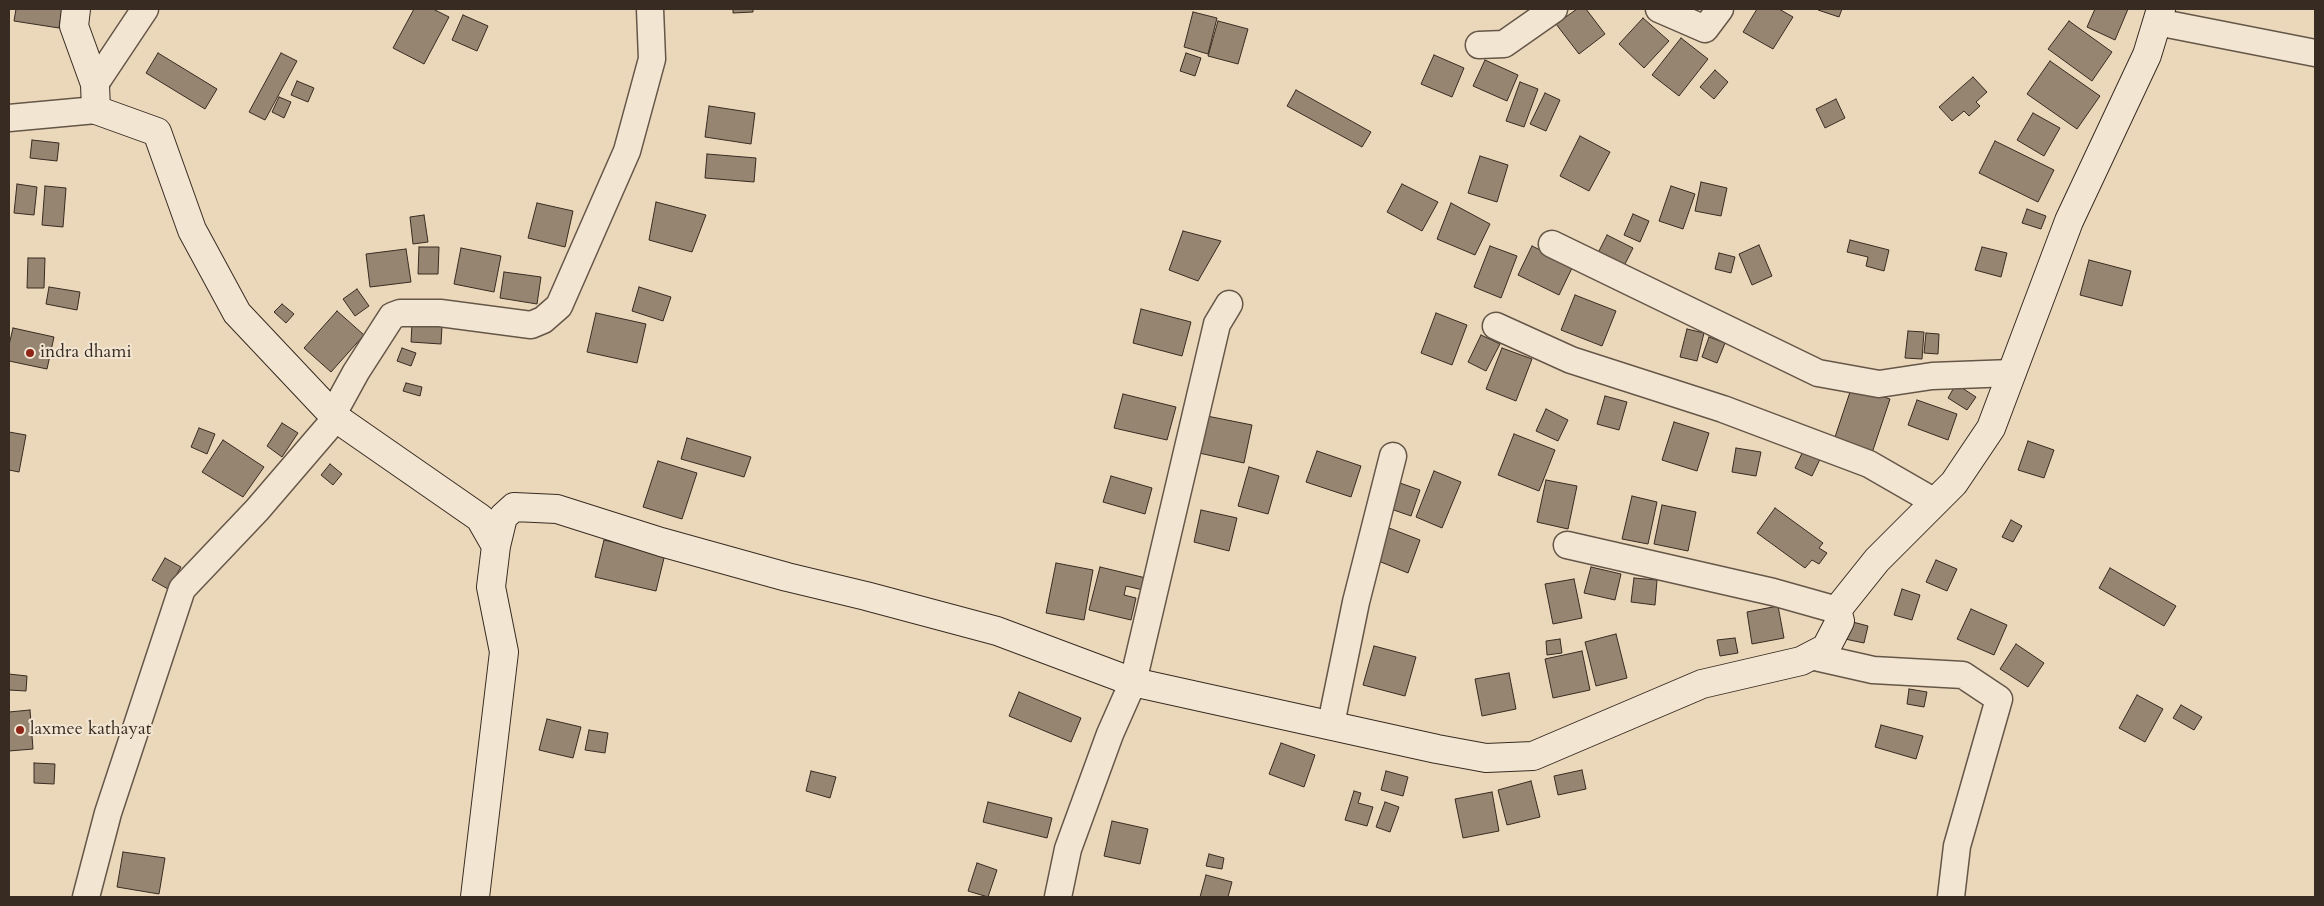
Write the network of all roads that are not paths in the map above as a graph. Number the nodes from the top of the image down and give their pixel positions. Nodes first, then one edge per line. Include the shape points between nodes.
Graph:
1 (76, 9) edge
2 (146, 9) edge
3 (650, 9) edge
4 (1554, 9) edge
5 (1659, 9) edge
6 (1720, 9) edge
7 (2159, 15) edge
8 (1479, 45) dead end
9 (2315, 53) edge
10 (95, 97) junction
11 (9, 124) edge
12 (1552, 244) dead end
13 (1229, 304) dead end
14 (1496, 326) dead end
15 (2012, 373) junction
16 (334, 416) junction
17 (1393, 456) dead end
18 (1934, 502) junction
19 (1567, 545) dead end
20 (496, 546) junction
21 (1837, 610) junction
22 (1811, 656) junction
23 (1133, 682) junction
24 (1331, 724) junction
25 (86, 897) edge
26 (475, 897) edge
27 (1058, 897) edge
28 (1951, 897) edge

1 - 10 street via 74,26
2 - 10 street
3 - 16 street via 652,59 627,151 559,306 543,320 531,325 440,313 392,316 356,372
4 - 8 street via 1504,44
5 - 6 street via 1704,30
7 - 9 street
7 - 15 street via 2147,55 2069,221
10 - 11 street
10 - 16 street via 157,132 192,230 237,313
12 - 15 street via 1818,373 1880,384 1932,376
13 - 23 street via 1217,324
14 - 18 street via 1571,360 1723,409 1869,464
15 - 18 street via 1991,428 1954,483
16 - 20 street via 480,518
16 - 25 street via 257,510 182,589 108,813
17 - 24 street via 1356,602
18 - 21 street via 1877,560
19 - 21 street via 1773,592
20 - 23 street via 503,517 514,507 557,509 742,565 997,631
20 - 26 street via 491,588 504,652
21 - 22 street via 1840,621 1826,648
22 - 24 street via 1802,661 1702,684 1533,756 1486,758
22 - 28 street via 1873,670 1963,674 1999,699 1957,846
23 - 24 street
23 - 27 street via 1110,734 1068,849

